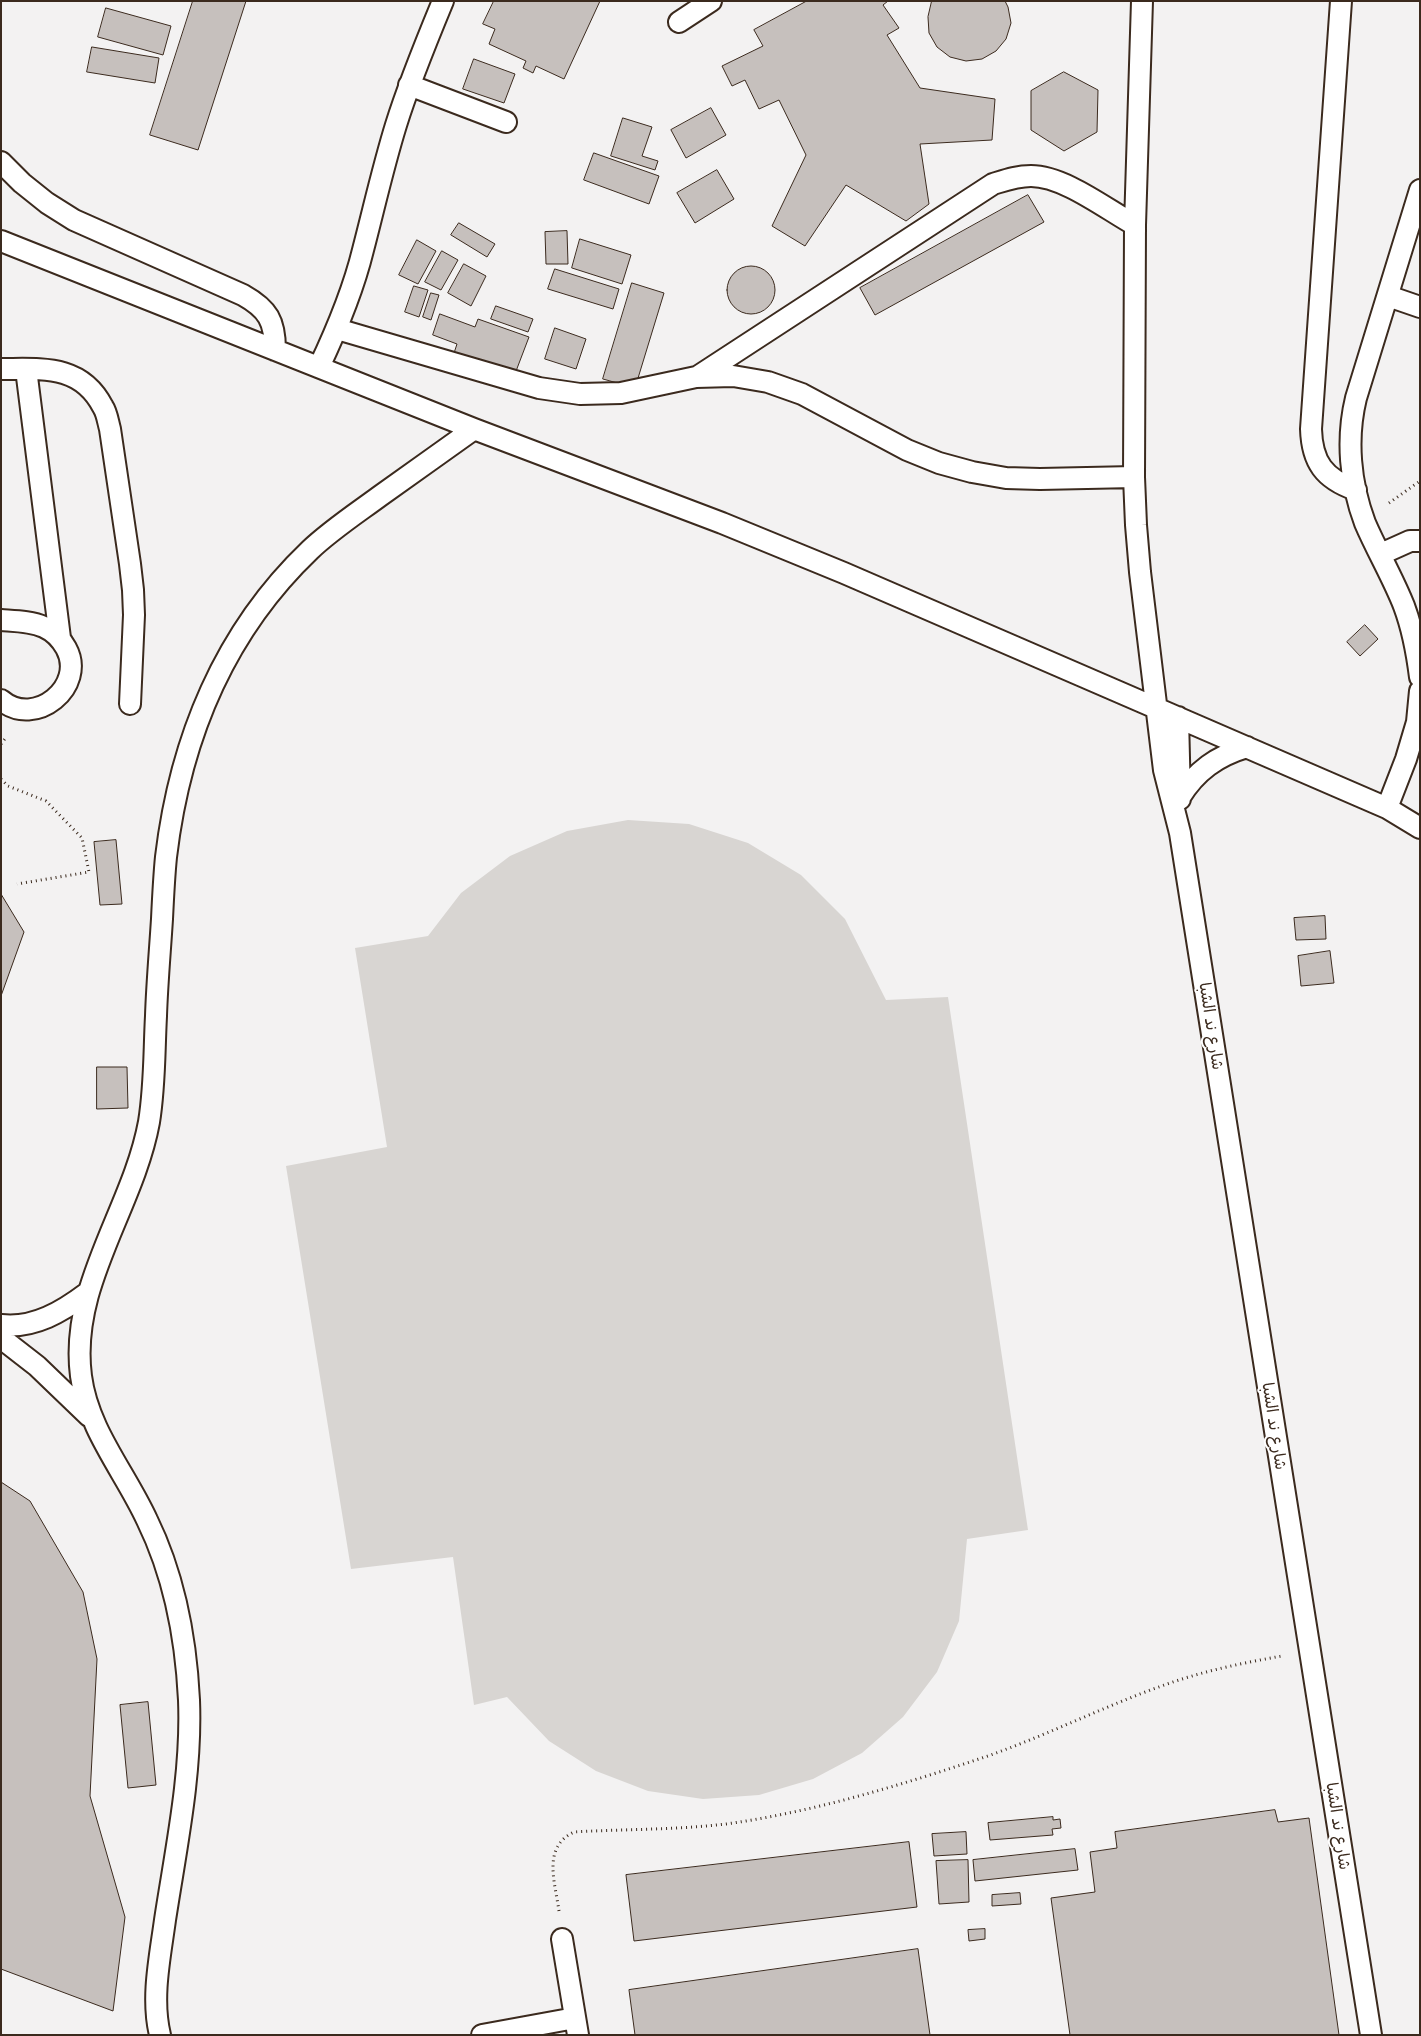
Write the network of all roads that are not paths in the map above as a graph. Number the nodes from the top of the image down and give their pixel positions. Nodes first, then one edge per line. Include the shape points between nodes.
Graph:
1 (443, 1) edge
2 (712, 1) edge
3 (1142, 1) edge
4 (1341, 1) edge
5 (679, 22) dead end
6 (409, 85) junction
7 (506, 122) dead end
8 (1, 162) edge
9 (1420, 190) edge
10 (1135, 225) junction
11 (1, 241) edge
12 (1388, 296) junction
13 (1420, 307) edge
14 (337, 329) junction
15 (275, 350) junction
16 (319, 367) junction
17 (1, 369) edge
18 (26, 369) junction
19 (696, 377) junction
20 (474, 429) junction
21 (1134, 477) junction
22 (1356, 490) junction
23 (1420, 541) edge
24 (1381, 554) junction
25 (1, 620) edge
26 (60, 638) junction
27 (1420, 677) edge
28 (1420, 691) edge
29 (1, 700) edge
30 (130, 704) dead end
31 (1157, 709) junction
32 (1178, 717) junction
33 (1247, 747) junction
34 (1180, 797) junction
35 (1387, 808) junction
36 (1178, 818) junction
37 (1420, 828) edge
38 (88, 1293) junction
39 (1, 1325) edge
40 (1, 1338) edge
41 (91, 1418) junction
42 (562, 1939) road end
43 (577, 2027) edge
44 (160, 2035) edge
45 (482, 2035) edge
46 (1371, 2035) edge

1 - 6 lane
2 - 5 lane
3 - 10 lane, شارع ند الشبا
4 - 22 lane via 1310,429 1314,456 1321,468 1342,485
6 - 7 lane
6 - 14 lane via 363,250
8 - 15 lane via 28,188 74,220 258,304 272,324
9 - 12 lane
10 - 19 lane via 1052,180 1032,176 1006,180 985,190
10 - 21 lane, شارع ند الشبا
11 - 15 lane
12 - 13 lane
12 - 22 lane via 1352,416 1350,440
14 - 16 lane
14 - 19 lane via 539,388 580,394 621,393
15 - 16 lane
16 - 20 lane
17 - 18 lane
18 - 26 lane
18 - 30 lane via 51,369 73,376 91,389 104,408 110,429 132,581 134,615
19 - 21 lane via 732,376 768,382 802,394 907,450 972,472 1006,478
20 - 31 lane via 765,541
20 - 38 lane via 357,512 311,549 272,592 238,639 210,689 189,744 166,857 156,1073 148,1125 135,1176
21 - 31 lane, شارع ند الشبا via 1140,572
22 - 24 lane via 1366,523
23 - 24 lane via 1410,541
24 - 27 lane via 1416,645
25 - 26 lane via 44,627
26 - 29 lane via 70,656 70,676 62,694 46,706 26,710
28 - 35 lane via 1417,722
31 - 32 lane
31 - 36 lane, شارع ند الشبا via 1167,784
32 - 33 lane
32 - 34 lane, شارع ند الشبا
33 - 34 lane via 1215,760 1189,782
33 - 35 lane
34 - 36 lane, شارع ند الشبا
35 - 37 lane
36 - 46 lane, شارع ند الشبا
38 - 39 lane via 63,1311 36,1322
38 - 41 lane via 80,1334 81,1377
40 - 41 lane via 38,1366
41 - 44 lane via 147,1520 166,1564 185,1655 189,1749 156,1992
42 - 43 lane
43 - 45 lane

